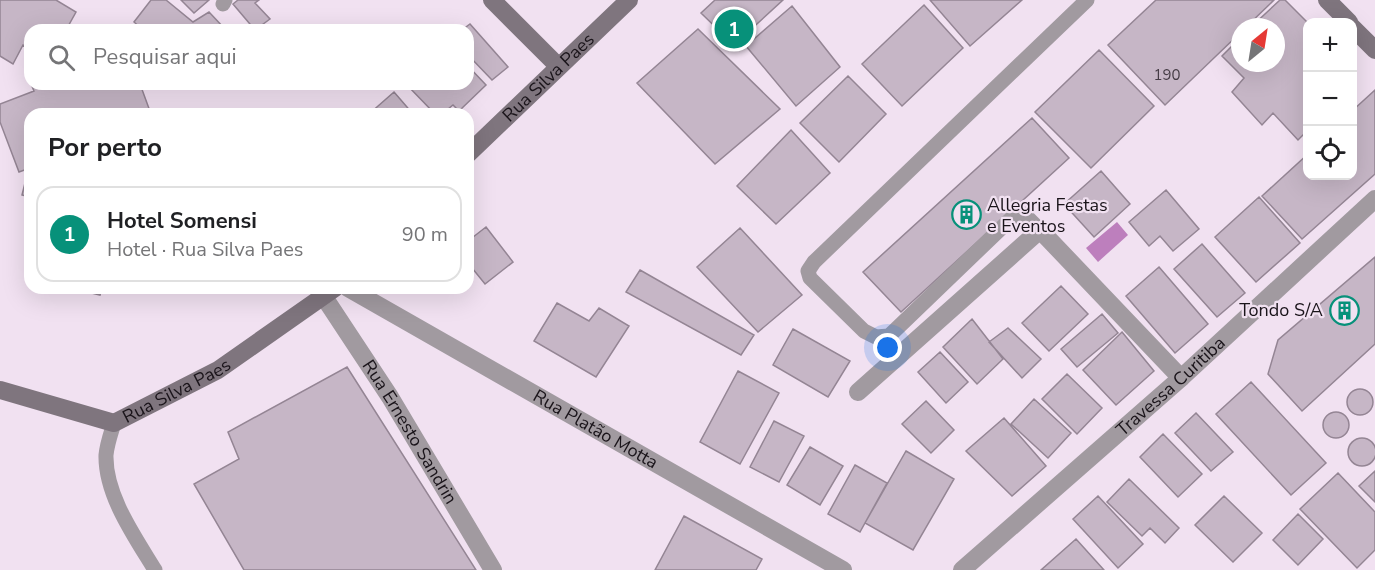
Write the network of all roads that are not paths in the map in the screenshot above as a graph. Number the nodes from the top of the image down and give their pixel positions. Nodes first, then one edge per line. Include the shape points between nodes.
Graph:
1 (492, 0) edge
2 (629, 0) edge
3 (1088, 0) edge
4 (1327, 0) edge
5 (1345, 18) edge
6 (1357, 31) edge
7 (1375, 50) edge
8 (558, 66) junction
9 (474, 148) edge
10 (1375, 199) edge
11 (1040, 230) junction
12 (327, 294) edge
13 (331, 294) edge
14 (359, 294) edge
15 (1181, 378) junction
16 (0, 390) edge
17 (858, 392) dead end
18 (114, 423) junction
19 (155, 570) edge
20 (493, 570) edge
21 (843, 570) edge
22 (962, 570) edge

1 - 8 street
2 - 8 street, Rua Silva Paes
3 - 11 lane via 808,271 810,278 864,331 876,337 889,336 1017,213 1024,214
4 - 5 street
6 - 7 street
8 - 9 street, Rua Silva Paes
10 - 15 street, Travessa Curitiba
11 - 15 street
11 - 17 street
12 - 18 street, Rua Silva Paes via 218,370
13 - 20 street, Rua Ernesto Sandrin
14 - 21 street, Rua Platão Motta
15 - 22 street, Travessa Curitiba
16 - 18 street, Rua Silva Paes
18 - 19 lane via 106,457 109,477 122,514

